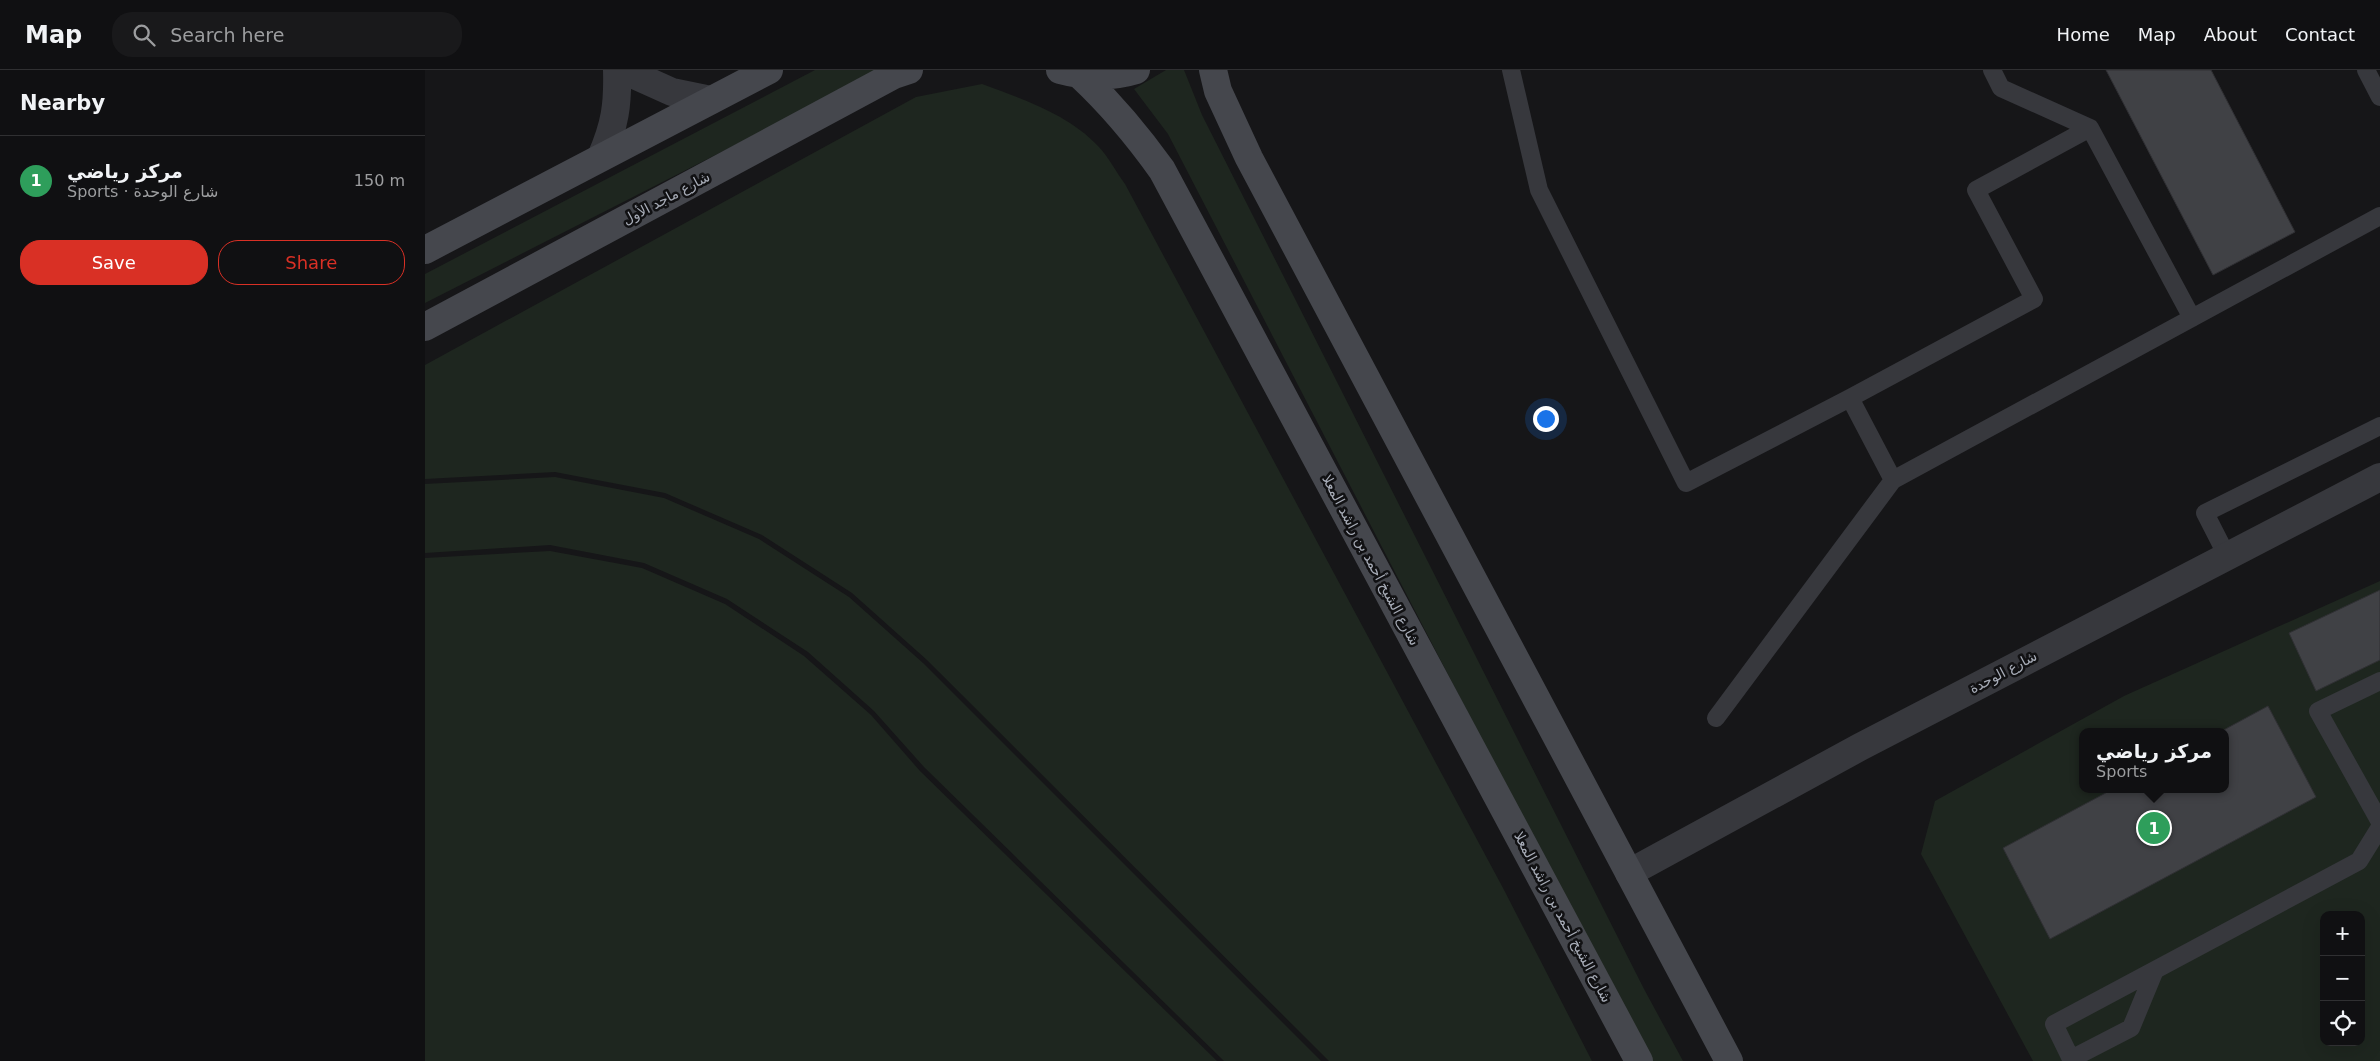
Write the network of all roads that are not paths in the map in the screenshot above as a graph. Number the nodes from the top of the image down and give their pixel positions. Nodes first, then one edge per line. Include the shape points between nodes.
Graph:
1 (617, 70) edge
2 (623, 70) edge
3 (769, 70) edge
4 (909, 70) edge
5 (1136, 70) edge
6 (1213, 70) edge
7 (1511, 70) edge
8 (1992, 70) edge
9 (2366, 70) edge
10 (1071, 73) edge
11 (2380, 97) edge
12 (711, 100) junction
13 (2090, 128) junction
14 (601, 157) junction
15 (2380, 216) edge
16 (425, 250) edge
17 (2192, 318) junction
18 (425, 327) edge
19 (1850, 398) junction
20 (2380, 426) edge
21 (2380, 477) edge
22 (1893, 480) junction
23 (2227, 556) junction
24 (2380, 681) edge
25 (1716, 718) dead end
26 (2380, 822) edge
27 (2380, 827) edge
28 (1629, 873) junction
29 (2155, 970) junction
30 (1639, 1061) edge
31 (1729, 1061) edge

1 - 14 street via 618,103
2 - 12 street via 672,92
3 - 12 street
4 - 18 street, شارع ماجد الأول via 894,75
5 - 10 street via 1118,75
6 - 28 street via 1218,90 1249,158
7 - 19 lane via 1539,190 1686,483
8 - 13 lane via 2001,88
9 - 11 lane
10 - 30 street, شارع الشيخ أحمد بن راشد المعلا via 1109,102 1161,170
12 - 14 street
13 - 17 lane
13 - 19 lane via 1975,190 2034,299
14 - 16 street
15 - 17 lane
17 - 22 lane
19 - 22 lane
20 - 23 lane via 2205,513
21 - 23 street, شارع الوحدة
22 - 25 lane
23 - 28 street, شارع الوحدة via 1868,742
24 - 26 lane via 2318,711
27 - 29 lane via 2359,861
28 - 31 street
29 - 29 lane via 2131,1028 2071,1059 2054,1024

